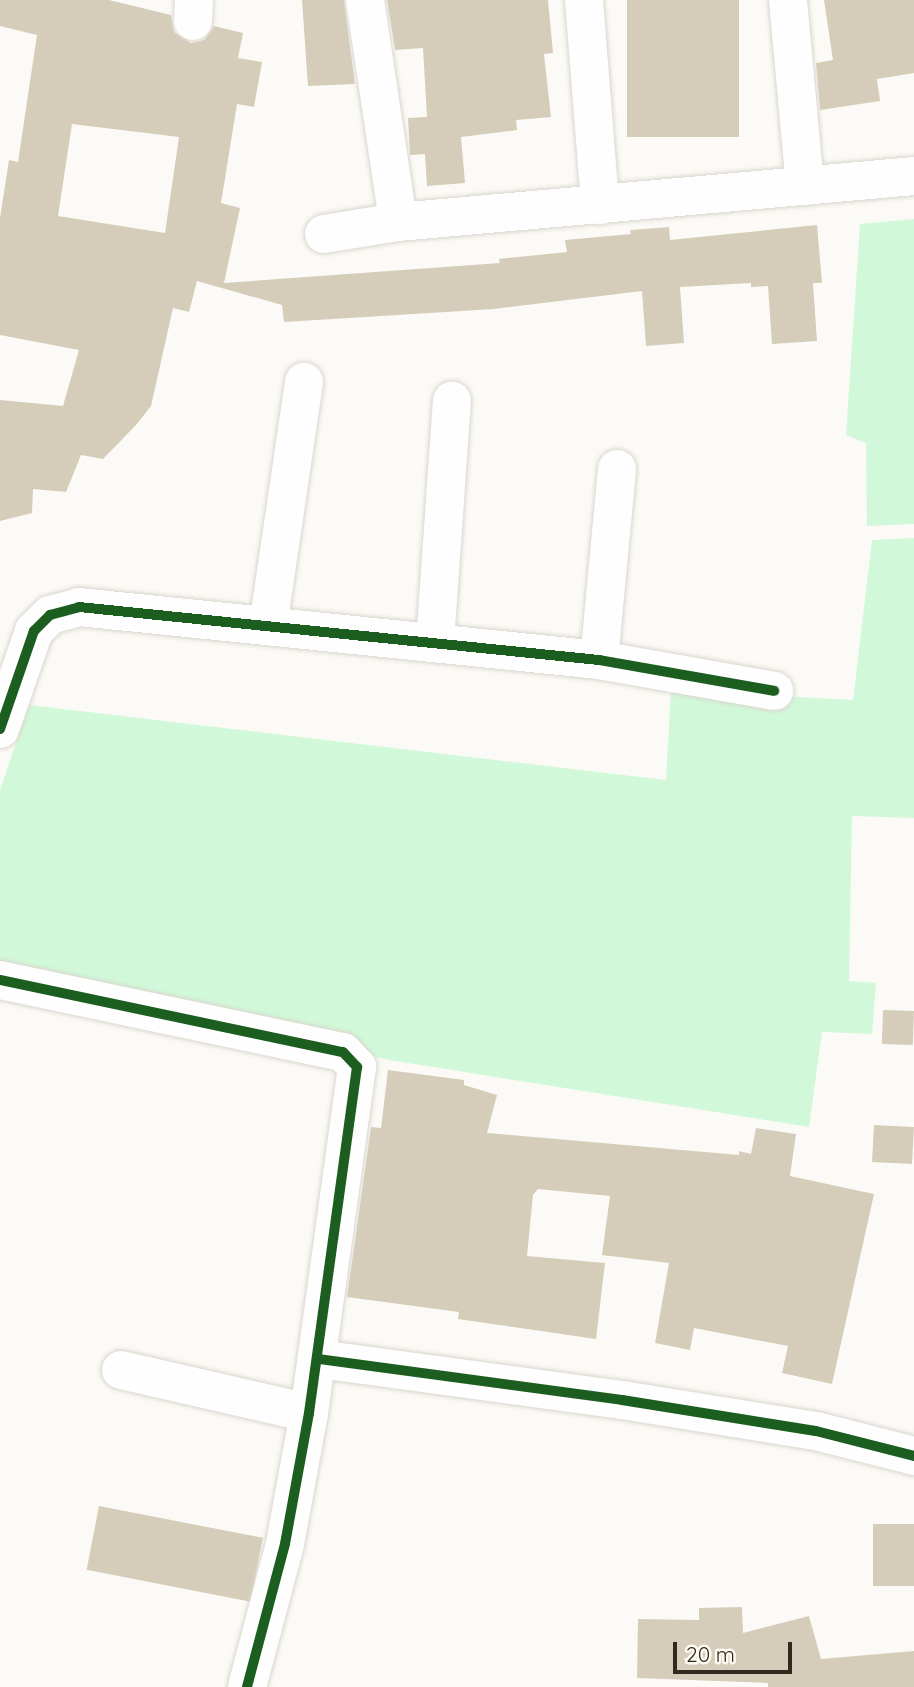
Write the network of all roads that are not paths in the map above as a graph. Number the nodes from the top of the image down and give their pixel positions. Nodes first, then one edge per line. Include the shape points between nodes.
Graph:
1 (365, 0) edge
2 (584, 0) edge
3 (788, 0) edge
4 (914, 176) edge
5 (805, 186) junction
6 (600, 205) junction
7 (398, 222) junction
8 (324, 234) dead end
9 (304, 382) dead end
10 (452, 401) dead end
11 (617, 469) dead end
12 (268, 626) junction
13 (435, 643) junction
14 (599, 660) junction
15 (774, 691) dead end
16 (0, 729) edge
17 (0, 980) edge
18 (319, 1359) junction
19 (121, 1370) dead end
20 (309, 1413) junction
21 (914, 1456) edge
22 (247, 1687) edge

1 - 7 street
2 - 6 street
3 - 5 street
4 - 5 street
5 - 6 street
6 - 7 street
7 - 8 street
9 - 12 street
10 - 13 street
11 - 14 street
12 - 13 street
12 - 16 street via 79,607 50,615 34,631
13 - 14 street
14 - 15 street
17 - 18 street via 343,1052 357,1067
18 - 20 street
18 - 21 street via 622,1400 816,1432
19 - 20 street
20 - 22 street via 285,1544

